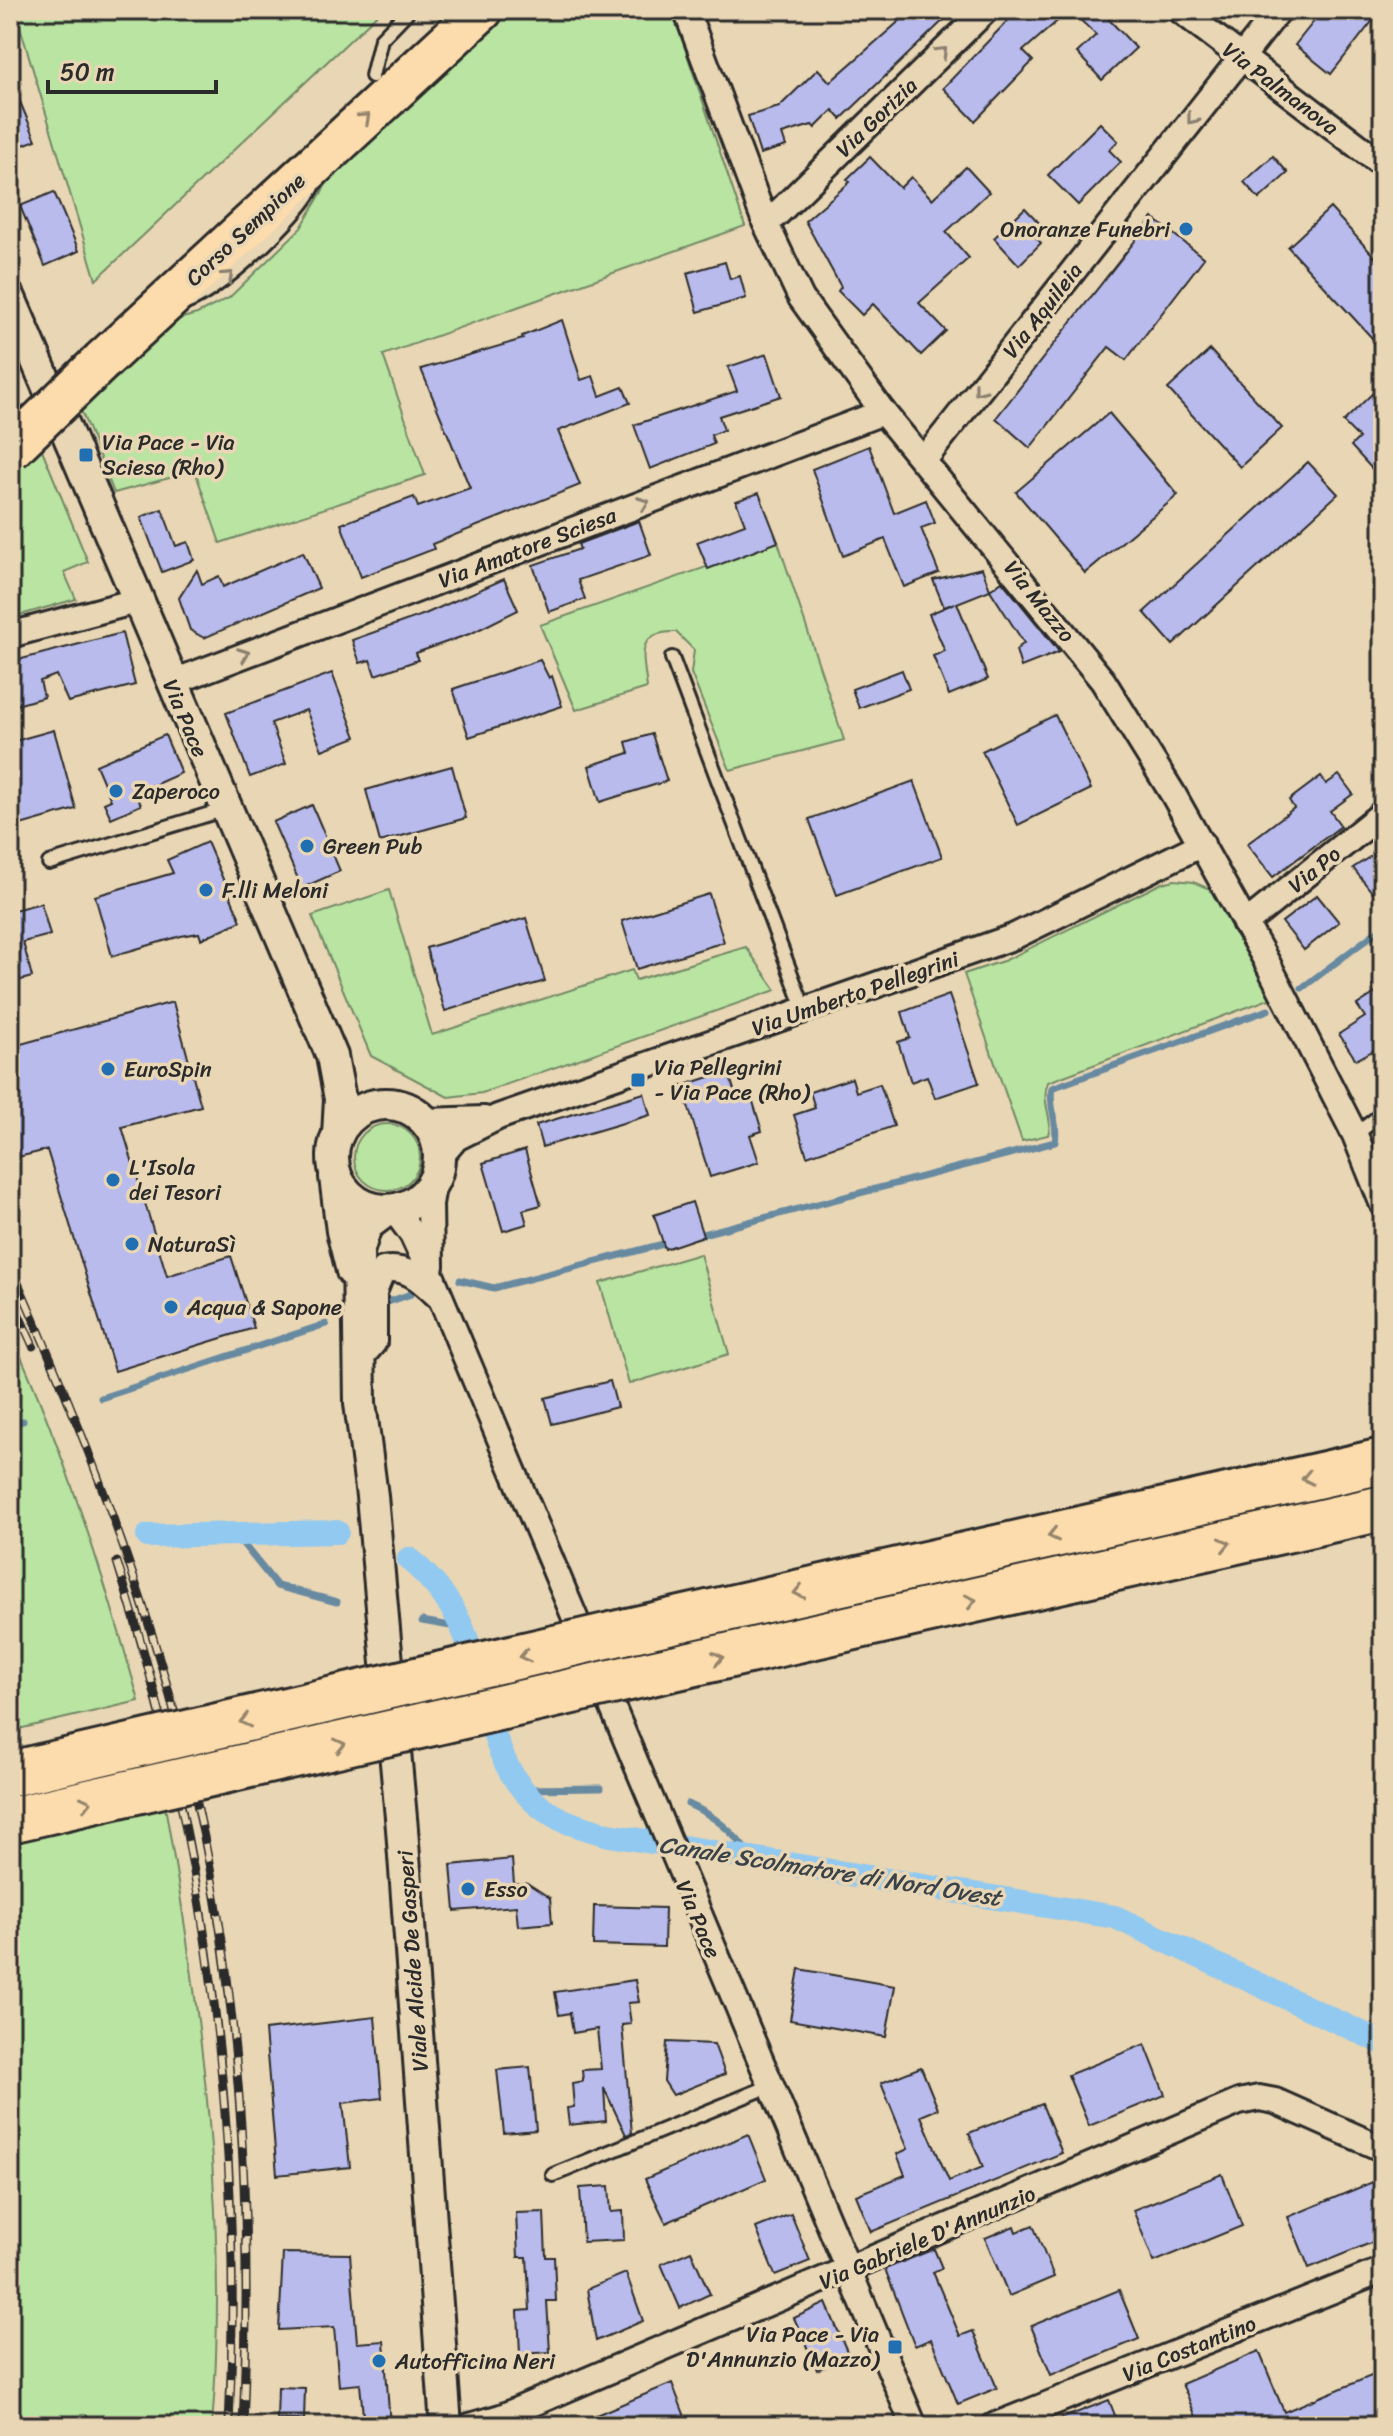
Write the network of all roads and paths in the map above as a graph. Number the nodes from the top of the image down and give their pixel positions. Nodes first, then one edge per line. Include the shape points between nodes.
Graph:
1 (409, 10) edge
2 (443, 10) edge
3 (482, 10) edge
4 (686, 10) edge
5 (986, 10) edge
6 (1180, 10) edge
7 (1279, 10) edge
8 (1240, 58) junction
9 (372, 76) junction
10 (1383, 165) edge
11 (765, 222) junction
12 (10, 298) edge
13 (95, 350) junction
14 (883, 412) junction
15 (10, 414) edge
16 (10, 450) edge
17 (924, 460) junction
18 (136, 601) junction
19 (10, 635) edge
20 (672, 658) dead end
21 (171, 683) junction
22 (226, 809) junction
23 (1383, 813) edge
24 (1202, 844) junction
25 (49, 863) dead end
26 (1245, 924) junction
27 (805, 1011) junction
28 (332, 1056) junction
29 (397, 1105) junction
30 (1383, 1113) edge
31 (498, 1117) junction
32 (426, 1121) junction
33 (338, 1135) junction
34 (1355, 1135) junction
35 (437, 1169) junction
36 (335, 1171) junction
37 (1383, 1205) edge
38 (390, 1211) junction
39 (356, 1283) junction
40 (435, 1287) junction
41 (361, 1345) junction
42 (1383, 1461) edge
43 (1383, 1508) edge
44 (10, 1774) edge
45 (10, 1820) edge
46 (770, 2086) junction
47 (1383, 2149) edge
48 (553, 2175) dead end
49 (1383, 2270) edge
50 (850, 2271) junction
51 (501, 2421) edge
52 (446, 2426) edge
53 (470, 2426) edge
54 (914, 2426) edge
55 (994, 2426) edge

1 - 9 lane via 381,39
2 - 9 highway, Corso Sempione
13 -> 3 highway, Corso Sempione via 159,308
4 - 11 street, Via Mazzo
11 -> 5 street, Via Gorizia
6 - 8 street, Via Palmanova
7 - 8 street, Via Aquileia
8 - 10 street, Via Palmanova
8 -> 17 street, Via Aquileia
9 - 13 highway, Corso Sempione
11 - 14 street, Via Mazzo via 801,298
12 - 18 street, Via Pace
13 - 15 highway, Corso Sempione
13 - 16 highway, Corso Sempione, bridge
14 - 17 street, Via Mazzo
21 -> 14 street, Via Amatore Sciesa
17 - 24 street, Via Mazzo via 1081,651
18 - 19 street
18 - 21 street, Via Pace
20 - 27 lane
21 - 22 street, Via Pace
22 - 25 lane
22 - 28 street, Via Pace
23 - 26 street, Via Po
24 - 26 street, Via Mazzo
24 - 27 street, Via Umberto Pellegrini via 1032,929
26 - 34 street, Via Mazzo
27 - 31 street, Via Umberto Pellegrini
28 - 29 street, Via Pace via 358,1083
28 - 33 street, Via Pace via 340,1099
29 - 32 street
29 - 33 street via 362,1110
30 - 34 lane
31 - 32 street
31 - 35 street via 456,1138
32 - 35 street via 433,1132
33 - 36 street
34 - 37 street, Via Mazzo
35 - 38 street via 417,1200
35 - 40 street, Via Pace via 430,1204
36 - 38 street via 354,1200
36 - 39 street, Viale Alcide De Gasperi via 345,1251
38 - 39 street, Viale Alcide De Gasperi via 372,1219 363,1234
38 - 40 street, Via Pace via 412,1234
39 - 41 street, Viale Alcide De Gasperi
40 - 41 street via 399,1269 383,1270 374,1292 374,1342
40 - 46 street, Via Pace
41 - 52 street, Viale Alcide De Gasperi via 360,1403 402,1829
42 -> 44 highway, bridge
45 -> 43 highway, bridge
46 - 48 lane
46 - 50 street, Via Pace
47 - 50 street, Via Gabriele D'Annunzio via 1275,2101 1239,2102
49 - 55 street, Via Costantino
50 - 51 street, Via Gabriele D'Annunzio
50 - 54 street, Via Pace
51 - 53 street, Via Gabriele D'Annunzio

